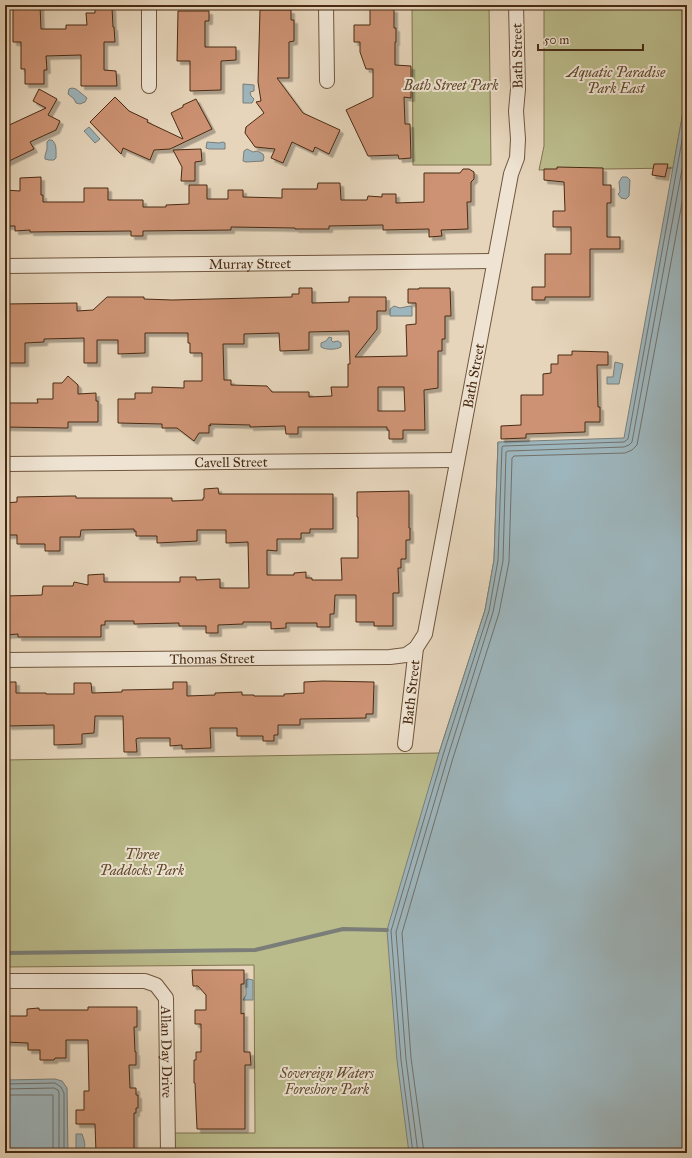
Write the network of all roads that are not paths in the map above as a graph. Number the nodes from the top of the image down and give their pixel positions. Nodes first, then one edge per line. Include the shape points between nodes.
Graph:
1 (149, 5) edge
2 (326, 5) edge
3 (516, 5) edge
4 (326, 81) dead end
5 (149, 86) dead end
6 (494, 261) junction
7 (5, 266) edge
8 (457, 460) junction
9 (5, 464) edge
10 (416, 648) junction
11 (5, 660) edge
12 (405, 744) dead end
13 (5, 981) edge
14 (168, 1153) edge

1 - 5 street
2 - 4 street
3 - 6 street, Bath Street via 517,158 511,174
6 - 7 street, Murray Street
6 - 8 street, Bath Street
8 - 9 street, Cavell Street
8 - 10 street, Bath Street via 425,634
10 - 11 street, Thomas Street via 406,654 390,657
10 - 12 street, Bath Street
13 - 14 street, Allan Day Drive via 145,981 156,985 166,998

